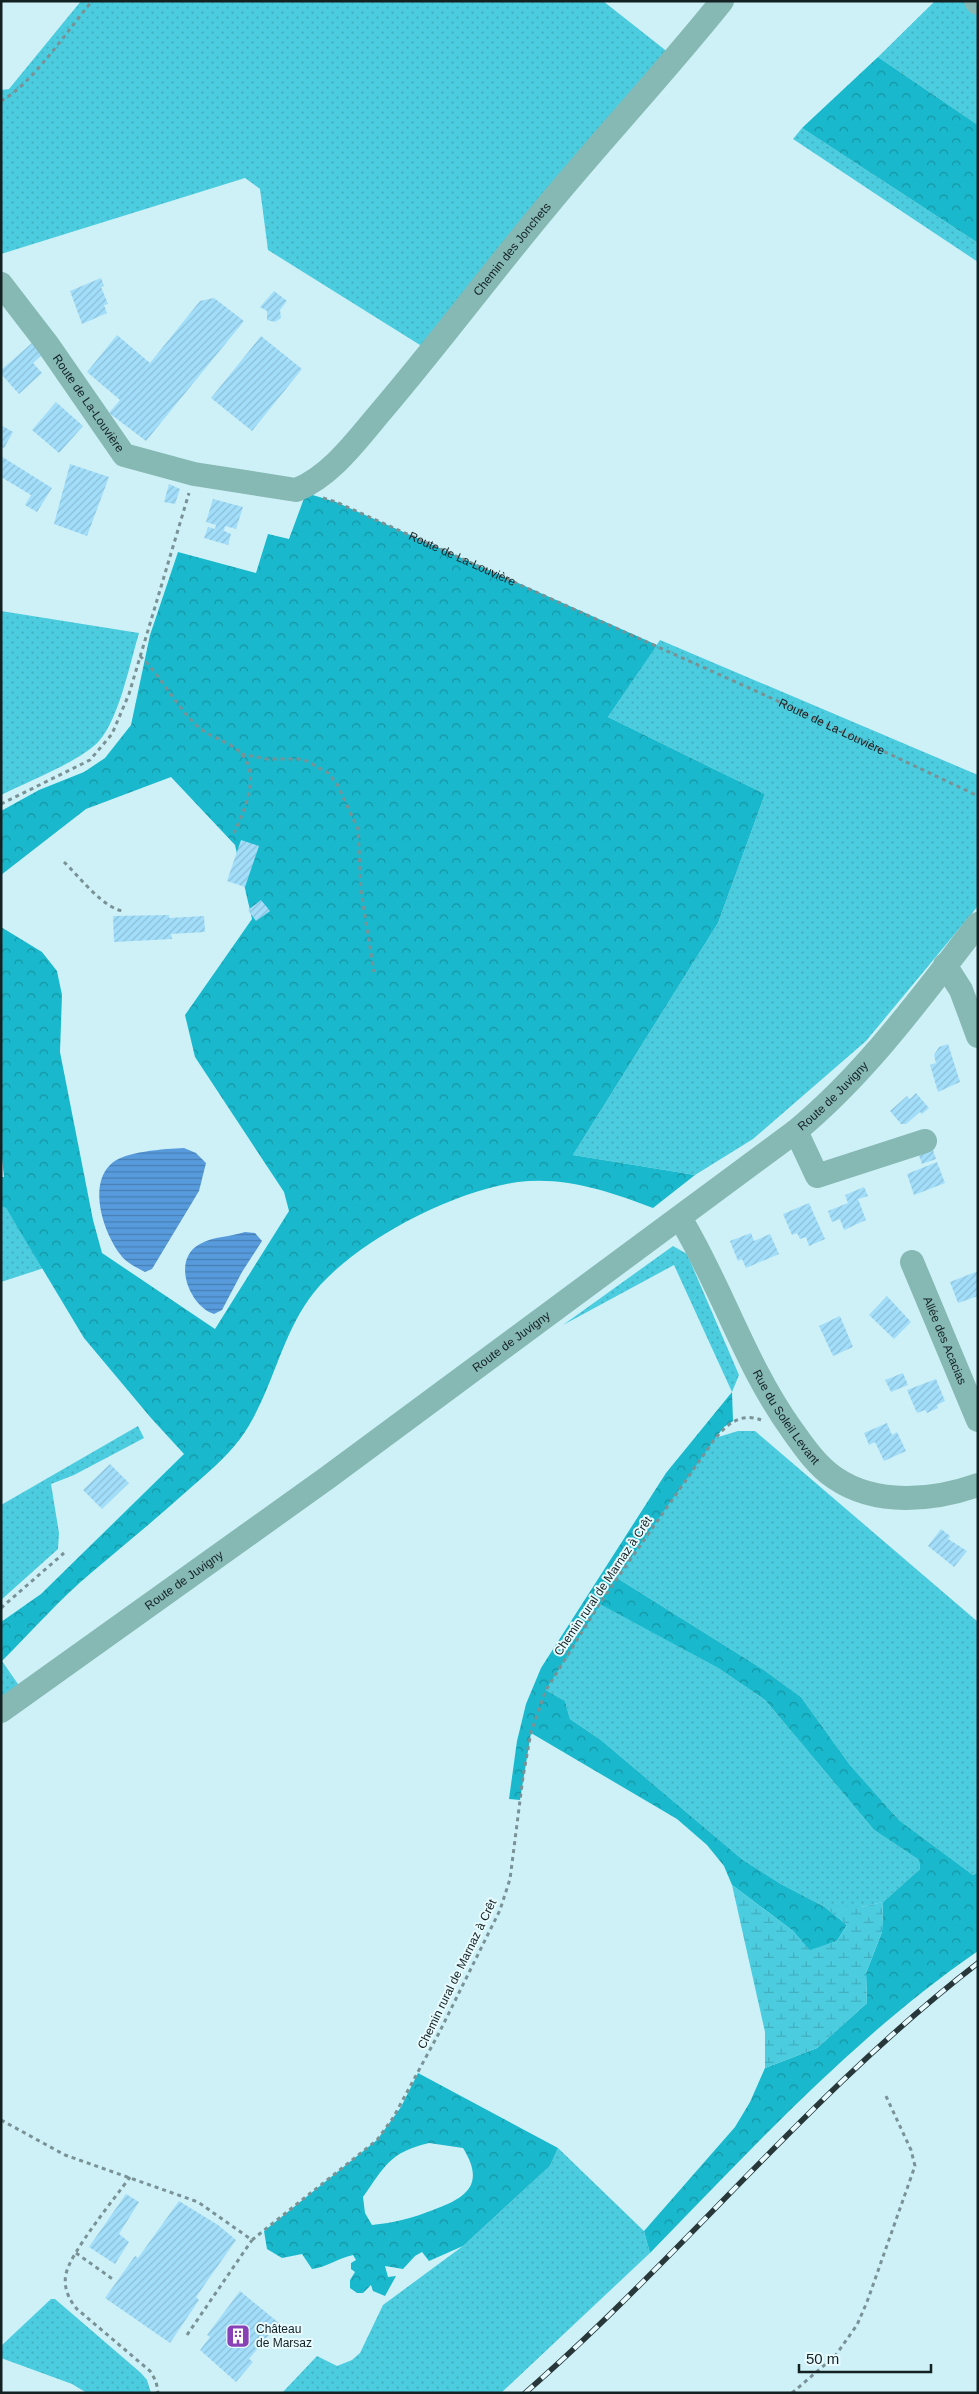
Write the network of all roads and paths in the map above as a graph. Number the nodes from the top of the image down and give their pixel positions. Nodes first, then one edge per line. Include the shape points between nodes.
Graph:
1 (92, 1) edge
2 (722, 1) edge
3 (1, 101) edge
4 (1, 284) edge
5 (194, 474) junction
6 (296, 490) junction
7 (140, 656) junction
8 (241, 754) junction
9 (978, 796) edge
10 (1, 804) edge
11 (234, 833) dead end
12 (64, 862) dead end
13 (125, 912) dead end
14 (978, 924) edge
15 (945, 965) junction
16 (374, 972) dead end
17 (978, 1036) edge
18 (796, 1131) junction
19 (925, 1140) dead end
20 (680, 1218) junction
21 (912, 1262) dead end
22 (978, 1420) edge
23 (766, 1425) dead end
24 (978, 1485) edge
25 (64, 1553) dead end
26 (1, 1608) edge
27 (1, 1711) edge
28 (885, 2094) dead end
29 (1, 2120) edge
30 (130, 2177) junction
31 (252, 2240) junction
32 (76, 2253) junction
33 (114, 2280) dead end
34 (187, 2336) dead end
35 (158, 2393) edge
36 (792, 2393) edge

1 - 3 path via 31,75
2 - 6 street, Chemin des Jonchets via 548,206 375,418 331,468 308,486
4 - 5 street, Route de La-Louvière via 48,345 124,455
5 - 6 street, Route de La-Louvière
5 - 7 path
6 - 9 path, Route de La-Louvière via 336,502 648,641
7 - 8 path via 194,723
7 - 10 path via 120,718 98,753
8 - 11 path via 249,768 251,783
8 - 16 path via 262,759 307,761 337,784 358,829 362,891
12 - 13 path via 116,911
14 - 15 street, Route de Juvigny
15 - 17 street via 962,990
15 - 18 street, Route de Juvigny via 856,1076
18 - 19 street via 817,1176
18 - 20 street, Route de Juvigny
20 - 24 street, Rue du Soleil Levant via 769,1396 825,1470 861,1490 898,1497 931,1497
20 - 27 street, Route de Juvigny via 336,1472
21 - 22 street, Allée des Acacias
23 - 31 path, Chemin rural de Marnaz à Crêt via 760,1420 744,1417 724,1427 600,1604 546,1690 531,1732 522,1778 512,1870 500,1910 401,2107 376,2140
25 - 26 path
28 - 36 path via 915,2166 857,2325 835,2356
29 - 30 path via 65,2155
30 - 31 path via 198,2202
30 - 32 path
31 - 34 path, Chemin rural de Marnaz à Crêt
32 - 33 path
32 - 35 path via 66,2279 67,2292 73,2304 150,2371

